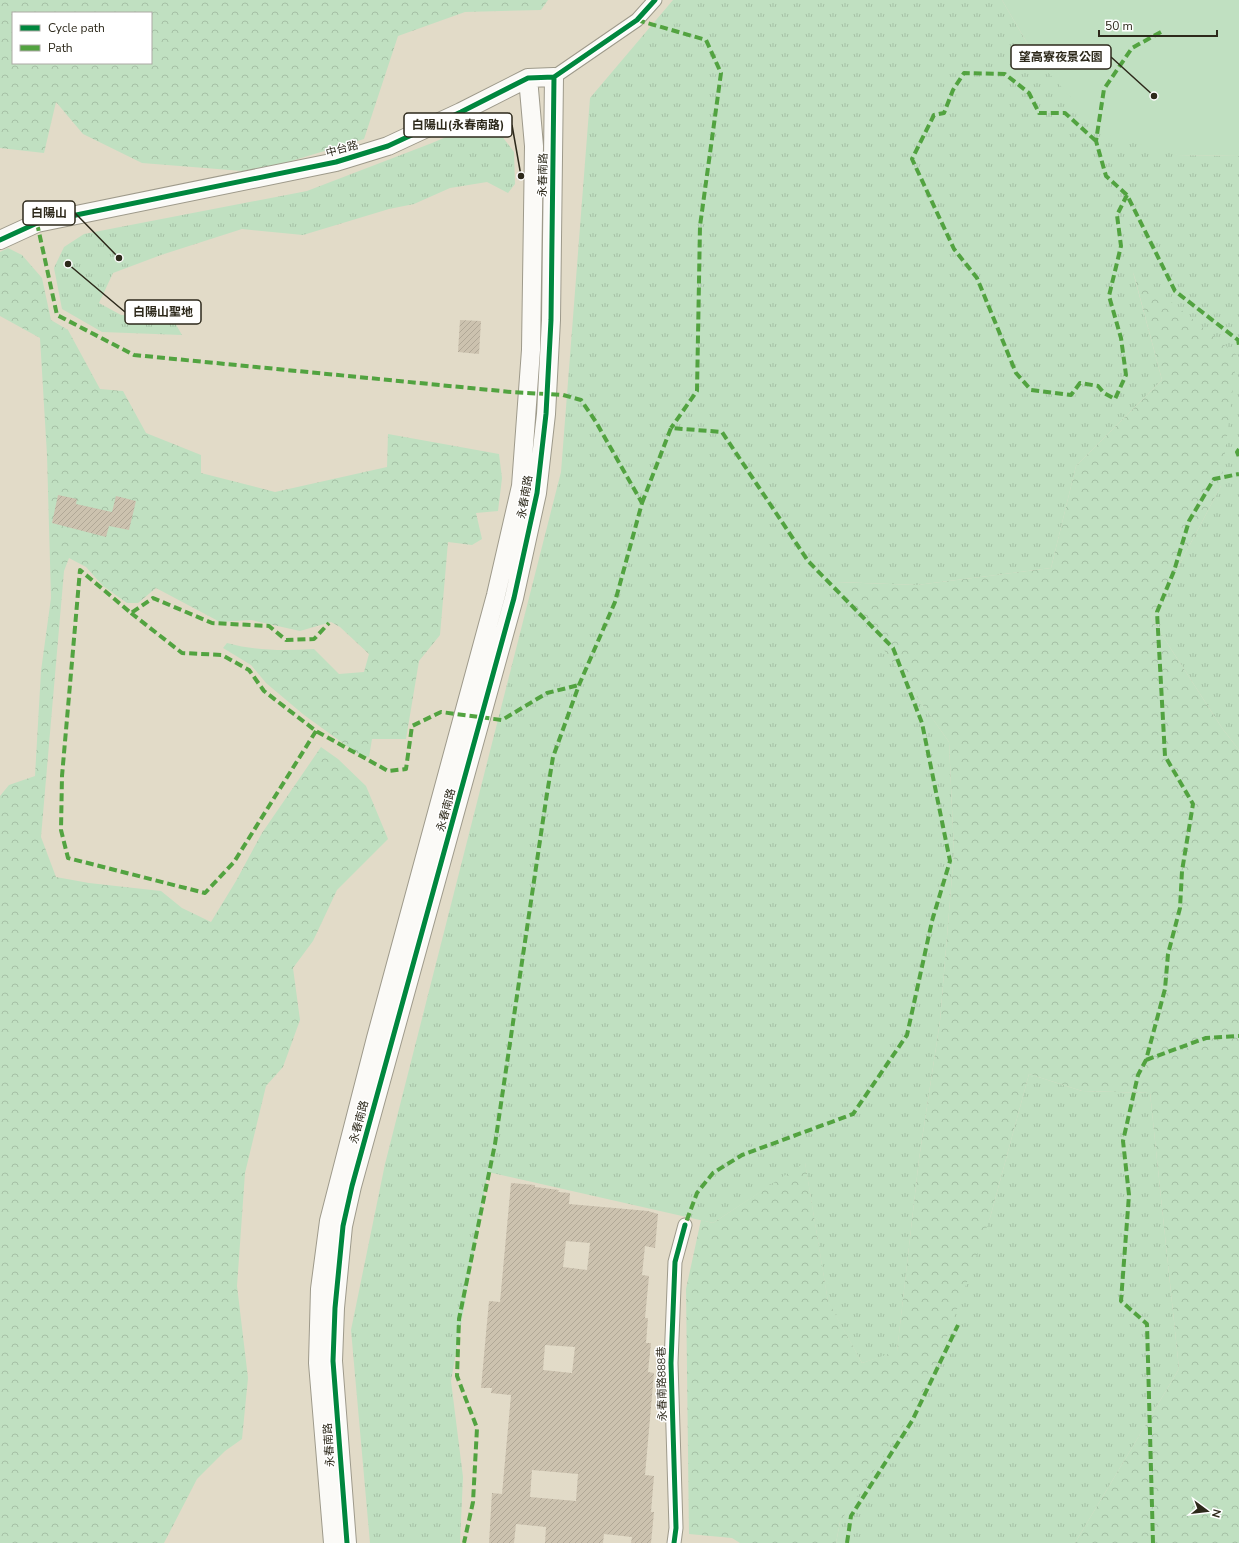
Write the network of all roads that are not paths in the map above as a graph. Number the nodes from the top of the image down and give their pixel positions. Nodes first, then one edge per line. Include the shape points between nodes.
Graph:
1 (655, 0) edge
2 (554, 77) junction
3 (528, 78) junction
4 (0, 240) edge
5 (336, 1223) junction
6 (685, 1225) dead end
7 (326, 1362) junction
8 (333, 1543) edge
9 (347, 1543) edge
10 (674, 1543) edge

1 - 2 street via 637,20
2 - 3 street, 中台路
2 - 5 street, 永春南路 via 551,320 546,414 537,493 514,598 477,735 352,1186
3 - 4 street, 中台路 via 388,146 336,162 37,223
3 - 5 street, 永春南路 via 534,146 531,350 521,486 496,595 458,732
5 - 7 street, 永春南路 via 335,1308
6 - 10 street, 永春南路888巷 via 674,1262 671,1363 676,1528
7 - 8 street, 永春南路
7 - 9 street, 永春南路

